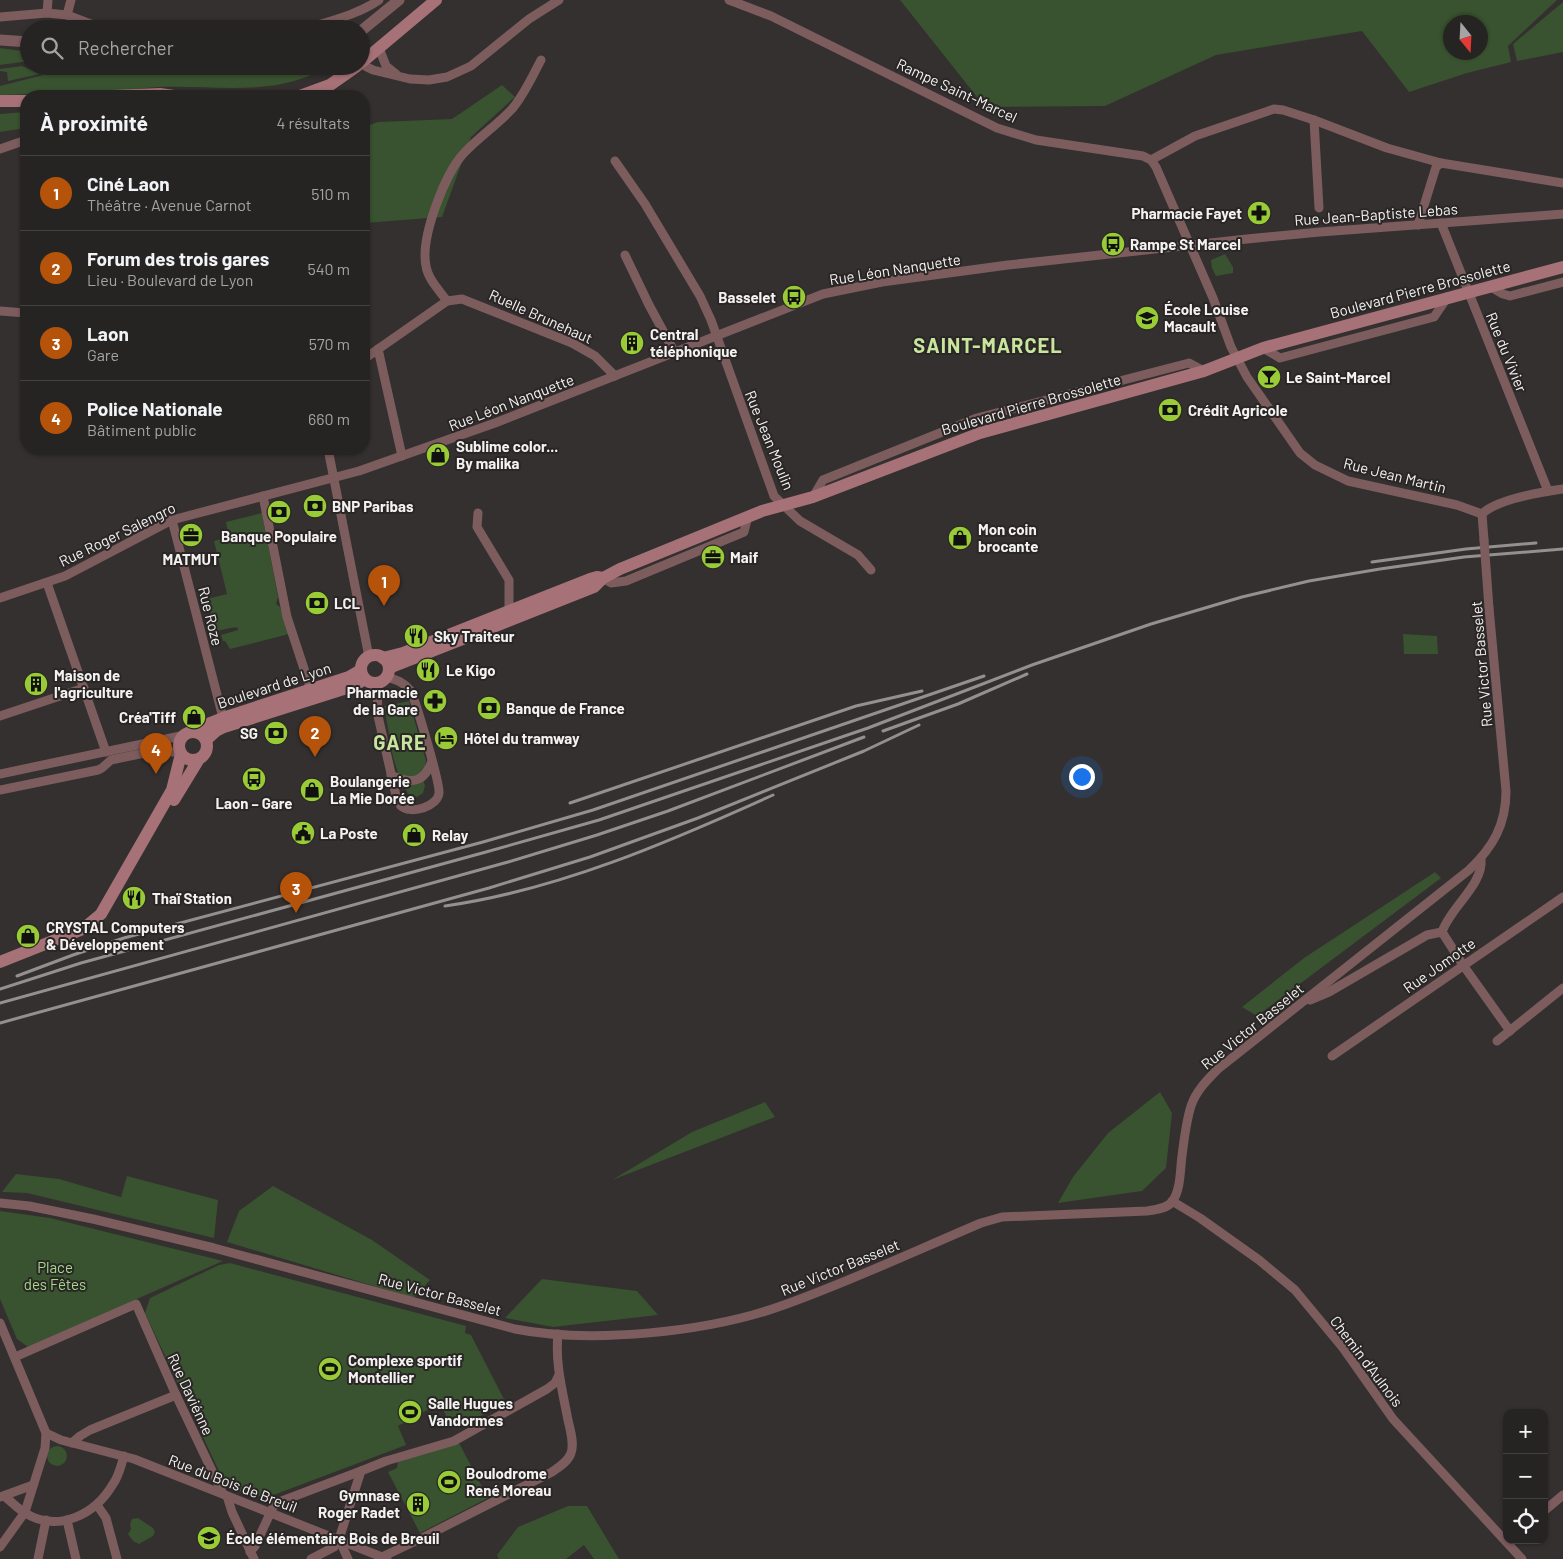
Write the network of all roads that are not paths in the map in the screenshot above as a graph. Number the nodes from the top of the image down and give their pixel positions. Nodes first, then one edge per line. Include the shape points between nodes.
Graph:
1 (48, 0) edge
2 (70, 0) edge
3 (379, 0) edge
4 (399, 0) edge
5 (436, 0) edge
6 (559, 0) edge
7 (729, 0) edge
8 (47, 14) junction
9 (68, 15) junction
10 (0, 17) edge
11 (81, 20) edge
12 (334, 20) edge
13 (370, 24) edge
14 (0, 40) edge
15 (20, 41) edge
16 (379, 48) junction
17 (370, 56) edge
18 (541, 60) dead end
19 (370, 68) edge
20 (344, 75) edge
21 (401, 76) junction
22 (316, 90) edge
23 (20, 100) edge
24 (0, 102) edge
25 (1314, 120) junction
26 (20, 142) edge
27 (0, 149) edge
28 (1151, 160) junction
29 (616, 161) dead end
30 (1441, 163) junction
31 (1563, 183) edge
32 (1319, 208) dead end
33 (1563, 214) edge
34 (1441, 223) junction
35 (1418, 224) junction
36 (1191, 245) junction
37 (625, 255) dead end
38 (1563, 267) edge
39 (1563, 282) edge
40 (1491, 287) junction
41 (1469, 293) junction
42 (447, 301) junction
43 (0, 311) edge
44 (20, 313) edge
45 (716, 337) junction
46 (378, 349) junction
47 (675, 353) junction
48 (370, 355) edge
49 (1237, 358) junction
50 (615, 376) junction
51 (329, 455) edge
52 (402, 456) junction
53 (335, 478) junction
54 (1563, 489) edge
55 (1548, 492) junction
56 (264, 496) junction
57 (784, 505) junction
58 (478, 513) dead end
59 (1482, 514) junction
60 (172, 520) junction
61 (871, 570) dead end
62 (604, 578) junction
63 (48, 583) junction
64 (0, 598) edge
65 (509, 611) junction
66 (369, 657) junction
67 (384, 672) junction
68 (363, 674) junction
69 (84, 688) junction
70 (311, 690) junction
71 (0, 716) edge
72 (223, 718) junction
73 (196, 736) junction
74 (106, 752) junction
75 (180, 753) junction
76 (199, 759) junction
77 (432, 760) junction
78 (1, 772) edge
79 (391, 775) junction
80 (3, 790) edge
81 (1481, 858) junction
82 (129, 869) junction
83 (1563, 898) edge
84 (1442, 932) junction
85 (0, 962) edge
86 (1463, 965) junction
87 (1563, 988) edge
88 (1298, 1006) junction
89 (1510, 1031) junction
90 (1497, 1041) dead end
91 (1332, 1056) dead end
92 (1172, 1201) junction
93 (0, 1203) edge
94 (0, 1323) edge
95 (558, 1334) junction
96 (15, 1357) junction
97 (559, 1375) junction
98 (176, 1395) junction
99 (46, 1433) junction
100 (72, 1443) junction
101 (124, 1456) junction
102 (360, 1471) junction
103 (33, 1485) junction
104 (225, 1495) junction
105 (1563, 1495) edge
106 (2, 1496) edge
107 (97, 1506) junction
108 (1548, 1508) edge
109 (25, 1512) junction
110 (271, 1512) junction
111 (46, 1520) junction
112 (67, 1520) junction
113 (1503, 1535) edge
114 (339, 1539) junction
115 (1511, 1544) edge
116 (0, 1547) edge
117 (252, 1555) edge
118 (384, 1558) edge
119 (38, 1559) edge
120 (76, 1559) edge
121 (117, 1559) edge
122 (311, 1559) edge
123 (348, 1559) edge
124 (1522, 1559) edge

1 - 8 street
2 - 9 street
3 - 12 street
4 - 13 street
5 - 16 main road
6 - 21 street via 538,12 471,66 456,74 429,80
7 - 28 street, Rampe Saint-Marcel via 771,16 998,128 1036,140
8 - 9 street
8 - 10 street
9 - 11 street
14 - 15 street
16 - 17 main road
16 - 21 street via 386,66
18 - 42 street via 522,97 456,162 440,196 429,228 425,263 429,275
19 - 21 street
20 - 22 main road
23 - 24 main road
25 - 28 street via 1274,109 1195,136
25 - 30 street via 1387,148
25 - 32 street
26 - 27 street
28 - 36 street
29 - 45 street, Rue Jean Moulin via 700,296
30 - 31 street
30 - 35 street via 1436,167
33 - 34 street, Rue Jean-Baptiste Lebas
34 - 35 street, Rue Jean-Baptiste Lebas
34 - 41 street, Rue du Vivier
35 - 36 street, Rue Jean-Baptiste Lebas
36 - 45 street, Rue Léon Nanquette via 1008,265 858,286 823,294
36 - 49 street, Rue Jean Martin
37 - 47 street
38 - 40 main road, Boulevard Pierre Brossolette
39 - 40 street via 1510,296
40 - 41 main road, Boulevard Pierre Brossolette
41 - 49 main road, Boulevard Pierre Brossolette via 1263,348
41 - 55 street, Rue du Vivier
42 - 46 street
42 - 50 street, Ruelle Brunehaut via 467,300 536,327 580,347 602,361
43 - 44 street
45 - 47 street, Rue Léon Nanquette
45 - 57 street, Rue Jean Moulin via 774,496
46 - 48 street
46 - 52 street
47 - 50 street, Rue Léon Nanquette
49 - 57 main road, Boulevard Pierre Brossolette via 1204,371 980,433
49 - 59 street, Rue Jean Martin via 1300,453 1316,465 1348,481 1457,505
50 - 52 street, Rue Léon Nanquette
51 - 53 street
52 - 53 street, Rue Léon Nanquette
53 - 56 street, Rue Roger Salengro
53 - 66 street
54 - 55 street
55 - 59 street via 1500,503
56 - 60 street, Rue Roger Salengro
56 - 70 street via 287,617
57 - 61 street, Rue Jean Moulin via 800,520 858,555
57 - 62 main road, Boulevard Pierre Brossolette via 748,516
58 - 65 street via 477,527 509,580
59 - 81 street, Rue Victor Basselet, bridge via 1505,779 1505,815
60 - 63 street, Rue Roger Salengro
60 - 72 street, Rue Roze
62 - 65 main road, Boulevard Pierre Brossolette via 590,579
62 - 67 main road via 594,587
63 - 64 street, Rue Roger Salengro
63 - 69 street
65 - 67 main road, Boulevard Pierre Brossolette via 403,654
66 - 67 main road via 377,656
66 - 68 main road via 363,662
67 - 68 main road via 369,682
67 - 77 street via 412,692
67 - 79 street via 378,716
68 - 70 main road, Boulevard de Lyon
68 - 73 main road, Boulevard de Lyon via 352,686
69 - 71 street
69 - 74 street
70 - 72 main road, Boulevard de Lyon
72 - 73 main road, Boulevard de Lyon via 205,725
73 - 74 street, Boulevard de Lyon
73 - 75 main road via 179,742
73 - 76 main road via 207,749
74 - 78 street, Boulevard de Lyon
75 - 76 main road via 189,760
75 - 80 street via 150,752 111,760 98,770
75 - 82 main road via 172,790
76 - 82 main road via 148,845
77 - 79 street via 426,773 414,780 405,781
77 - 79 street via 439,794 437,800 424,807 413,810 401,806
78 - 80 street
81 - 84 street via 1478,878 1452,911
81 - 88 street, Rue Victor Basselet
82 - 85 main road via 102,914 90,925
83 - 86 street, Rue Jomotte
84 - 86 street
84 - 88 street via 1426,936 1329,992
86 - 89 street
86 - 91 street, Rue Jomotte
87 - 89 street
88 - 92 street, Rue Victor Basselet via 1218,1068 1198,1091 1191,1107 1178,1187
89 - 90 street
92 - 95 street, Rue Victor Basselet via 1163,1208 1147,1211 1024,1215 991,1220 780,1307 732,1320 652,1332
92 - 113 street, Chemin d'Aulnois via 1260,1260 1295,1290 1343,1348 1393,1419
93 - 95 street, Rue Victor Basselet via 93,1219 292,1268 489,1323 529,1332
94 - 96 street
95 - 97 street
96 - 98 street, Rue Daviénne via 136,1304
96 - 99 street
97 - 102 street via 547,1389 454,1440
97 - 118 street via 572,1444 565,1463
98 - 100 street via 90,1430
98 - 104 street, Rue Daviénne
99 - 100 street, Rue du Bois de Breuil
99 - 103 street via 45,1448
100 - 101 street, Rue du Bois de Breuil
101 - 104 street, Rue du Bois de Breuil
101 - 107 street via 114,1483
102 - 110 street via 278,1502
102 - 114 street
103 - 106 street
103 - 109 street
104 - 110 street, Rue du Bois de Breuil
104 - 117 street, Rue Daviénne
105 - 108 street
106 - 109 street
107 - 112 street
107 - 121 street via 106,1518
109 - 111 street
109 - 116 street
110 - 114 street, Rue du Bois de Breuil
110 - 117 street
111 - 112 street
111 - 119 street
112 - 120 street
114 - 118 street, Rue du Bois de Breuil
114 - 122 street via 334,1547
114 - 123 street
115 - 124 street, Chemin d'Aulnois

